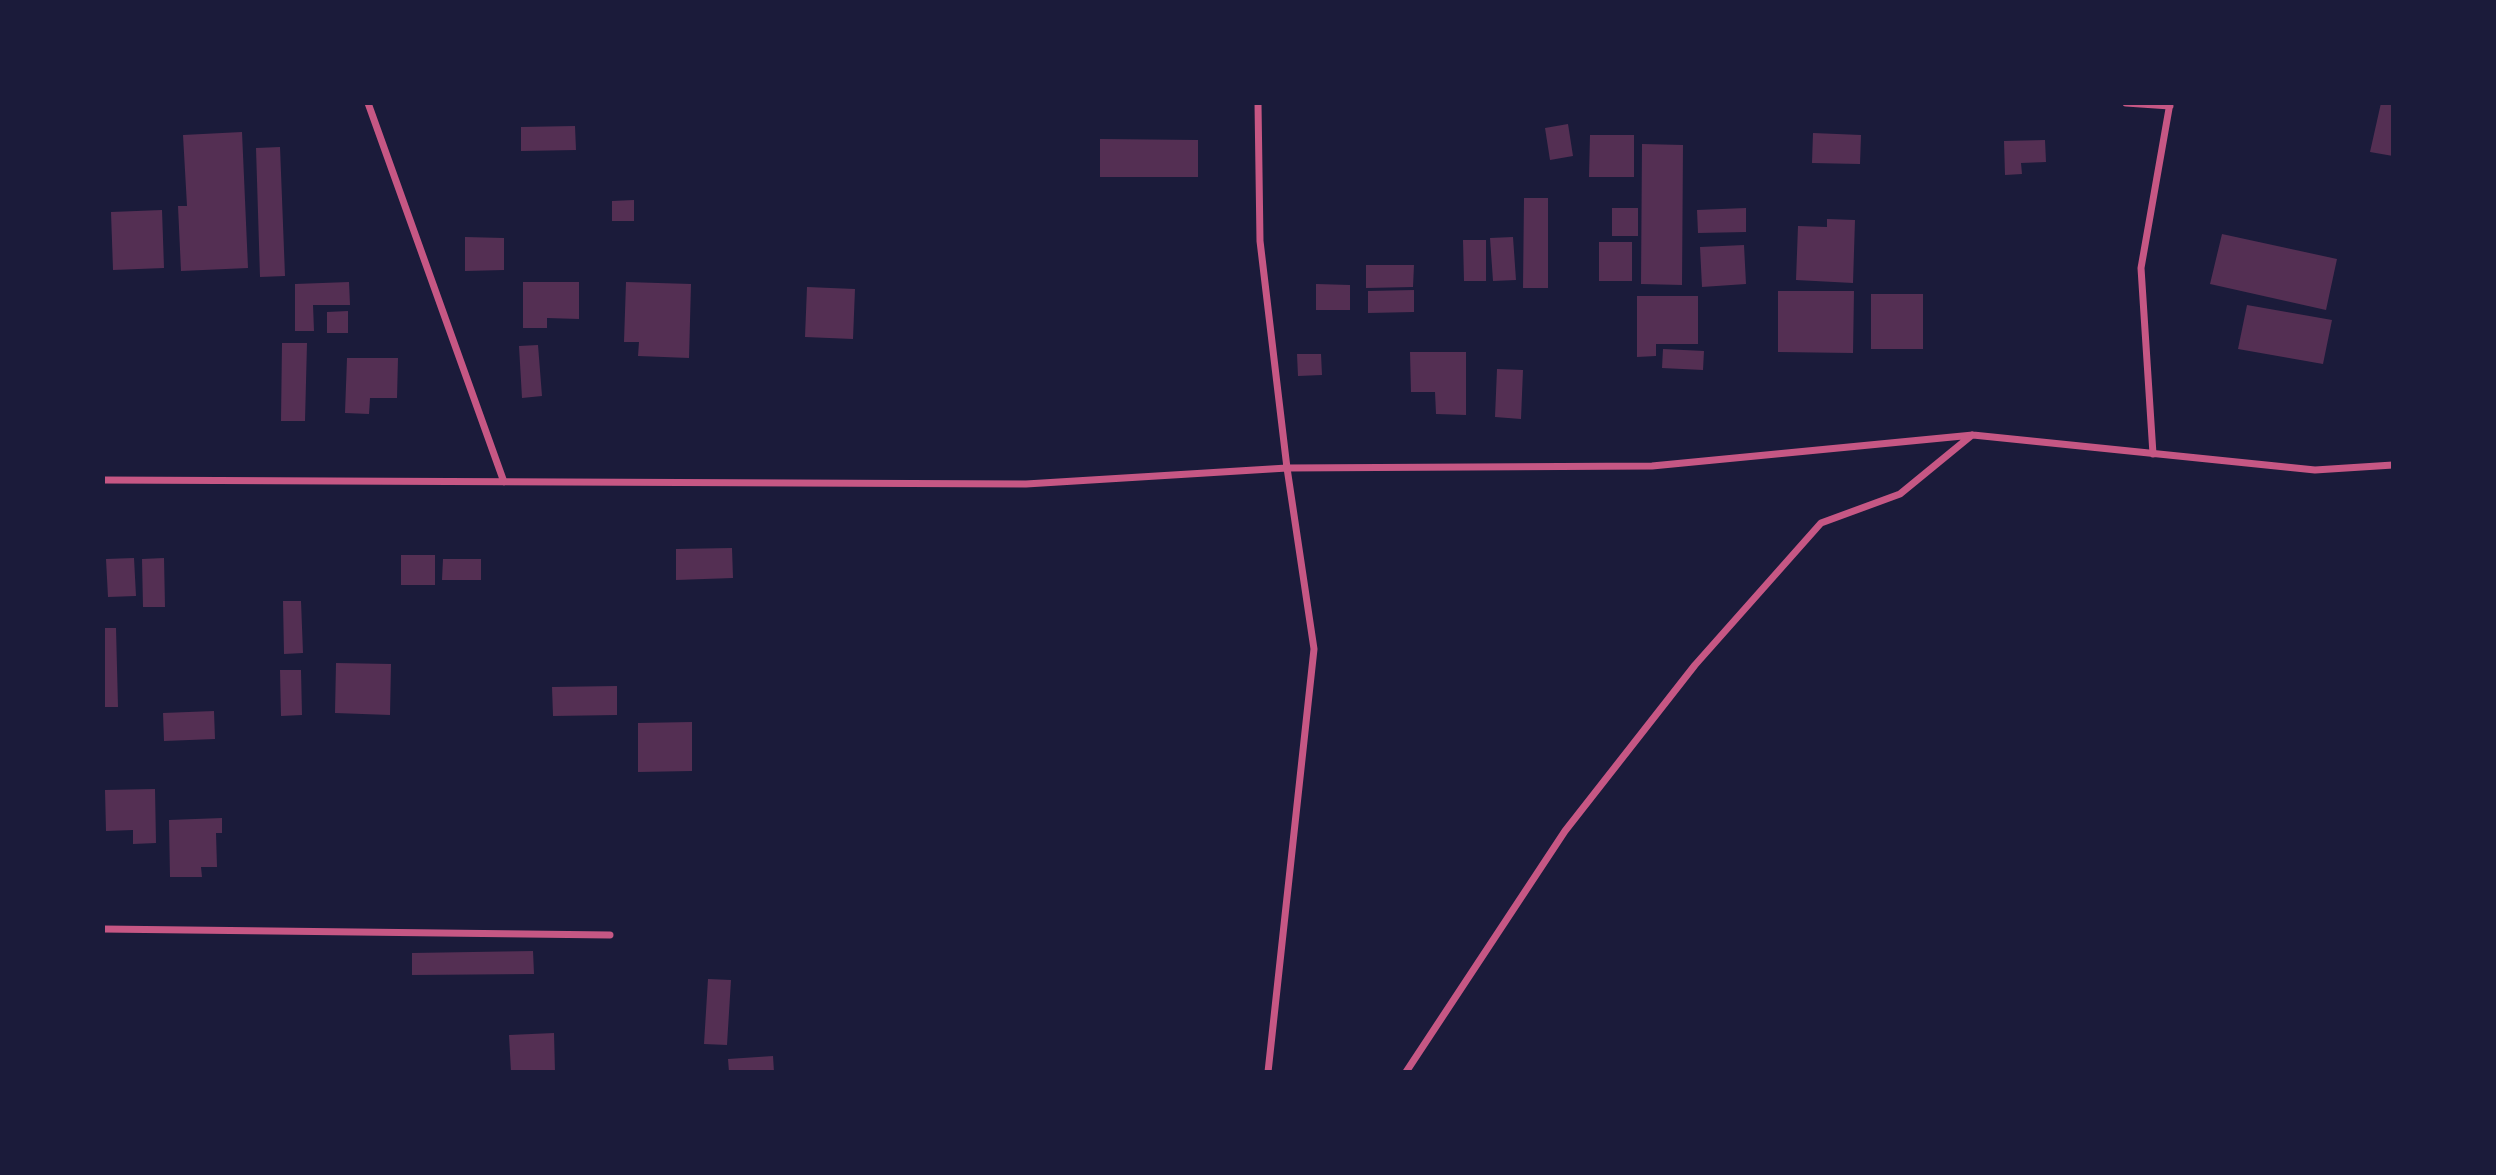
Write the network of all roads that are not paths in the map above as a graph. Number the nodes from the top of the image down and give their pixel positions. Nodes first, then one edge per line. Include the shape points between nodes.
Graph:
1 (368, 103) edge
2 (1258, 103) edge
3 (2126, 103) edge
4 (2170, 105) edge
5 (1973, 435) junction
6 (2153, 454) junction
7 (2393, 465) edge
8 (1287, 468) junction
9 (103, 480) edge
10 (504, 482) junction
11 (103, 929) edge
12 (610, 935) dead end
13 (1268, 1072) edge
14 (1406, 1072) edge

1 - 10 street
2 - 8 street via 1260,241
3 - 4 street
4 - 6 street via 2141,268
5 - 6 street
5 - 8 street via 1652,466
5 - 14 street via 1900,494 1821,523 1695,665 1565,831
6 - 7 street via 2315,470
8 - 10 street via 1026,484
8 - 13 street via 1314,649
9 - 10 street
11 - 12 street

